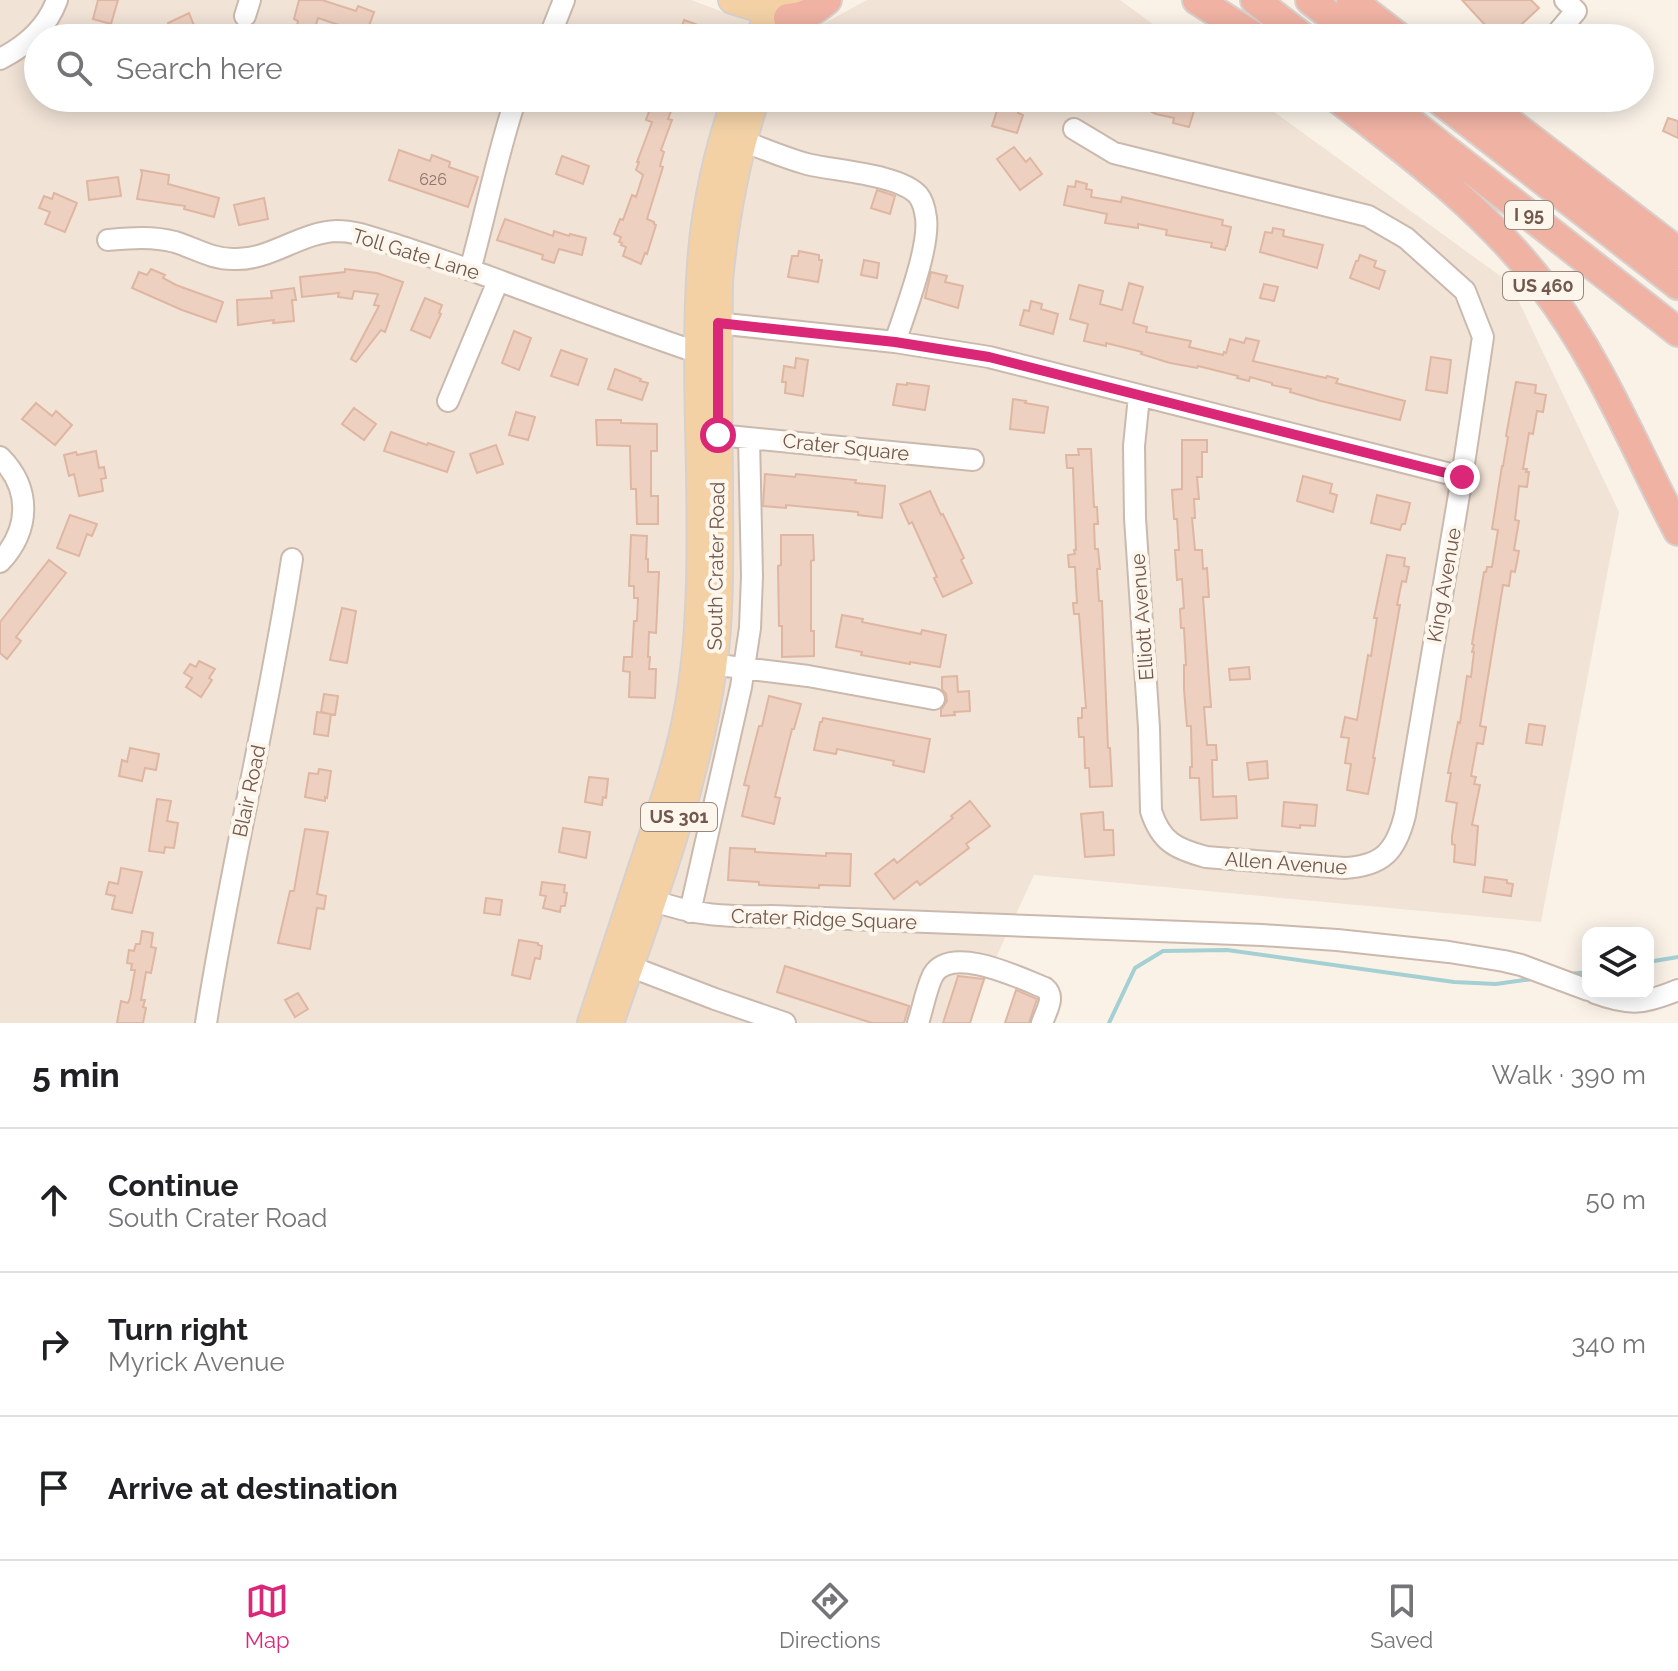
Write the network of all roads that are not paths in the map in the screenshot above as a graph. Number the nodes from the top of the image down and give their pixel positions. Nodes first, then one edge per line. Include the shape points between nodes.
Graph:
1 (57, 0) edge
2 (564, 0) edge
3 (732, 0) edge
4 (827, 0) edge
5 (1197, 0) edge
6 (1212, 0) edge
7 (1255, 0) edge
8 (1310, 0) edge
9 (1351, 0) edge
10 (1361, 0) edge
11 (1574, 4) edge
12 (781, 14) edge
13 (44, 24) edge
14 (555, 24) edge
15 (1236, 24) edge
16 (1242, 24) edge
17 (1286, 24) edge
18 (1361, 24) edge
19 (1372, 24) edge
20 (1375, 24) edge
21 (1562, 24) edge
22 (24, 45) edge
23 (0, 59) edge
24 (511, 112) edge
25 (732, 112) edge
26 (752, 112) edge
27 (1355, 112) edge
28 (1398, 112) edge
29 (1455, 112) edge
30 (1496, 112) edge
31 (1074, 129) dead end
32 (743, 141) junction
33 (108, 240) dead end
34 (1678, 252) edge
35 (470, 270) junction
36 (498, 281) junction
37 (1678, 285) edge
38 (708, 322) junction
39 (1678, 332) edge
40 (895, 342) junction
41 (708, 356) junction
42 (1139, 396) junction
43 (448, 401) dead end
44 (718, 435) junction
45 (749, 438) junction
46 (0, 457) edge
47 (973, 460) dead end
48 (1462, 477) junction
49 (1678, 531) edge
50 (292, 559) dead end
51 (0, 562) edge
52 (704, 664) junction
53 (744, 669) junction
54 (934, 699) dead end
55 (1400, 833) joint
56 (1162, 835) joint
57 (652, 900) junction
58 (690, 912) junction
59 (621, 963) junction
60 (1582, 988) edge
61 (1678, 990) edge
62 (1610, 999) edge
63 (206, 1023) edge
64 (591, 1023) edge
65 (610, 1023) edge
66 (785, 1023) edge
67 (918, 1023) edge
68 (1042, 1023) edge

1 - 13 street
2 - 14 street
3 - 12 main road
4 - 12 highway via 798,18
5 - 15 highway
6 - 16 highway
7 - 17 highway
8 - 18 highway
9 - 19 highway
10 - 20 highway
11 - 21 street
22 - 23 street
24 - 35 street
25 - 38 main road, South Crater Road / US 301 via 701,262
26 - 32 main road, South Crater Road / US 301
27 - 49 highway, US 460 via 1476,211 1544,287 1599,374
28 - 39 highway, I 95
29 - 37 highway, I 95
30 - 34 highway
31 - 48 street, King Avenue via 1114,153 1368,216 1406,238 1435,264 1465,291 1483,337
32 - 38 main road, South Crater Road / US 301
32 - 40 street via 805,163 898,183 918,196 927,227
33 - 35 street, Toll Gate Lane via 159,239 235,260 338,231 359,233
35 - 36 street, Toll Gate Lane
36 - 41 street, Toll Gate Lane
36 - 43 street
38 - 40 street
38 - 41 main road, South Crater Road / US 301
40 - 42 street via 989,357
41 - 44 main road, South Crater Road / US 301
41 - 52 main road, South Crater Road / US 301 via 699,609
42 - 48 street
42 - 56 street, Elliott Avenue via 1135,518 1151,811
44 - 45 street, Crater Square
44 - 52 main road, South Crater Road / US 301 via 719,574
45 - 47 street, Crater Square
45 - 53 street via 752,576
46 - 51 street via 16,477 24,508 18,538
48 - 55 street, King Avenue
50 - 63 street, Blair Road
52 - 53 street
52 - 57 main road, South Crater Road / US 301 via 707,706 696,759
52 - 59 main road, South Crater Road / US 301
53 - 54 street
53 - 58 street
55 - 56 street, Allen Avenue via 1382,859 1344,868 1206,857 1184,851
57 - 58 street, Crater Ridge Square
57 - 59 main road, South Crater Road / US 301
58 - 60 street, Crater Ridge Square via 1337,940 1521,965
59 - 64 main road, South Crater Road / US 301
59 - 65 main road, South Crater Road / US 301
59 - 66 street
61 - 62 street via 1650,1002
67 - 68 street via 933,976 954,962 1000,970 1045,988 1051,998

